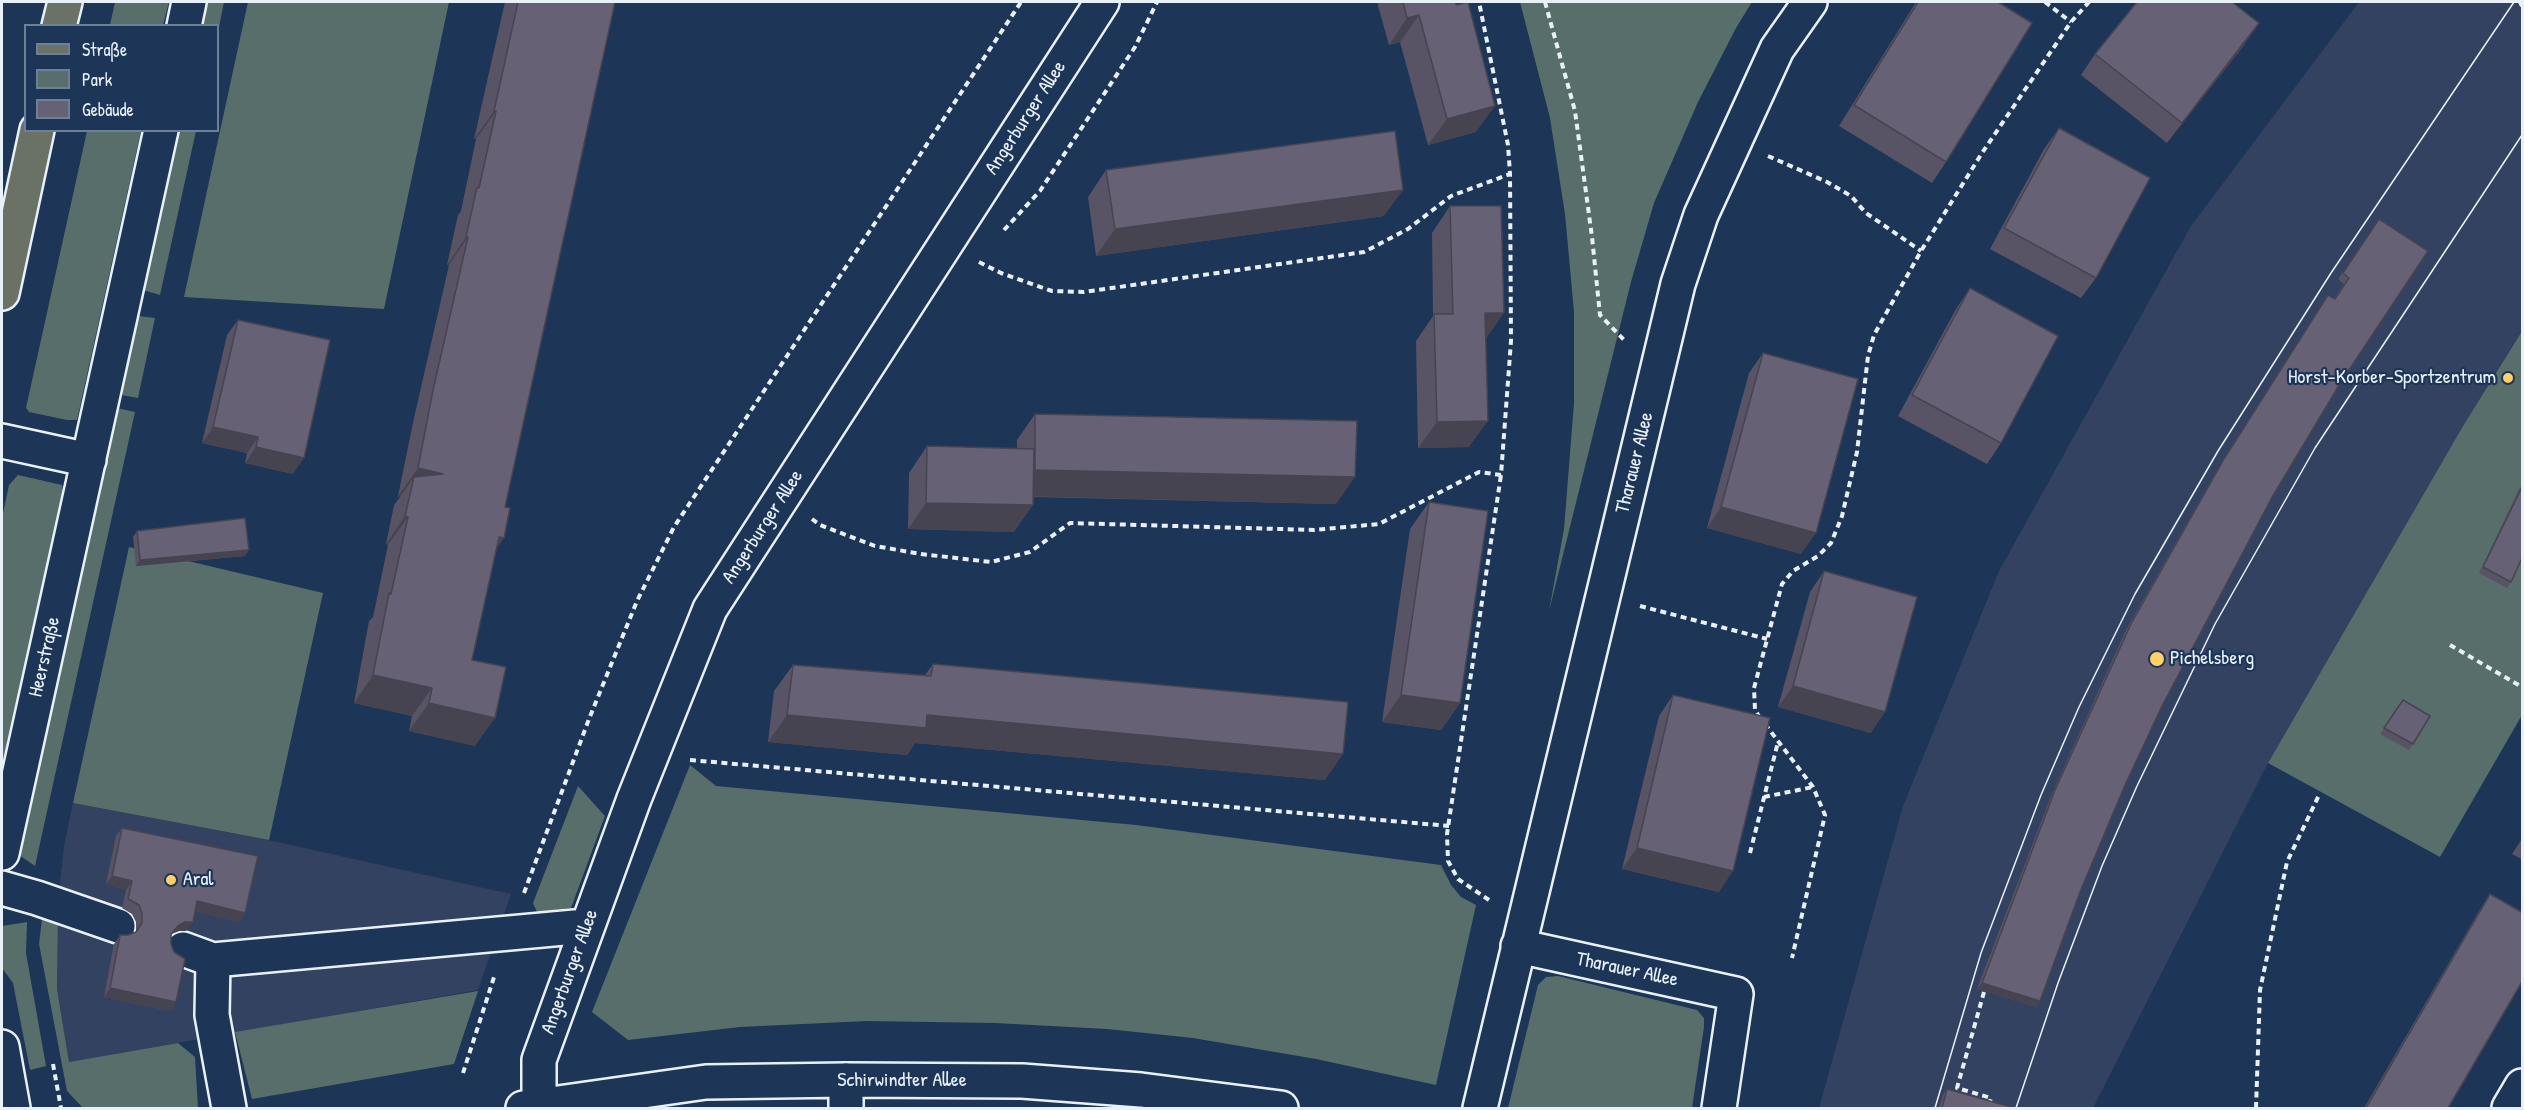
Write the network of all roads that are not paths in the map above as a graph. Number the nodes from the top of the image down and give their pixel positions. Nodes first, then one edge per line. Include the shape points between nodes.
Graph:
1 (64, 2) edge
2 (189, 2) edge
3 (1102, 2) edge
4 (1810, 2) edge
5 (59, 24) edge
6 (184, 24) edge
7 (37, 132) edge
8 (161, 132) edge
9 (2, 293) edge
10 (2, 441) edge
11 (89, 460) junction
12 (2, 853) edge
13 (2, 888) edge
14 (118, 926) dead end
15 (586, 926) junction
16 (1518, 946) junction
17 (183, 949) dead end
18 (213, 960) junction
19 (2, 1047) edge
20 (2523, 1086) edge
21 (846, 1094) edge
22 (531, 1107) edge
23 (13, 1108) edge
24 (229, 1108) edge
25 (1281, 1108) edge
26 (1480, 1108) edge
27 (1719, 1108) edge
28 (2509, 1108) edge

1 - 5 main road
2 - 6 street
3 - 15 street, Angerburger Allee via 710,609
4 - 16 street, Tharauer Allee via 1772,59 1701,215 1678,284
7 - 9 main road
8 - 11 street, Heerstraße
10 - 11 street
11 - 12 street, Heerstraße
13 - 14 street
15 - 18 street
15 - 22 street, Angerburger Allee via 539,1060
16 - 26 street, Tharauer Allee
16 - 27 street, Tharauer Allee via 1736,994
17 - 18 street
18 - 24 street via 212,1015
19 - 23 street
20 - 28 street
21 - 22 street, Schirwindter Allee via 706,1082
21 - 25 street, Schirwindter Allee via 1022,1081 1141,1090

